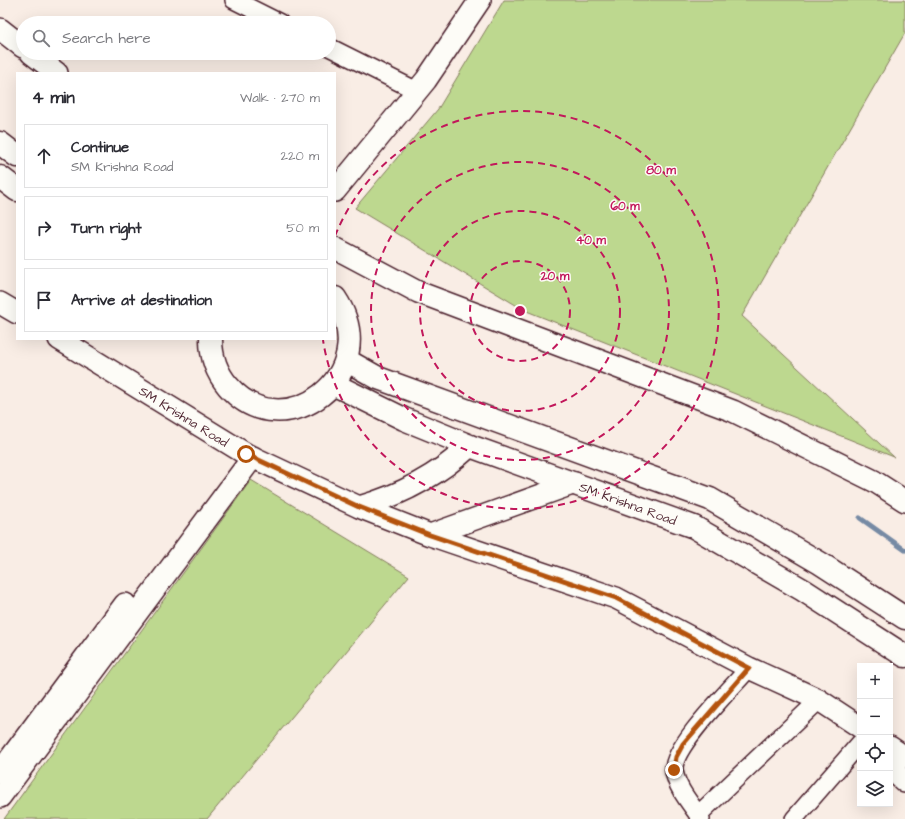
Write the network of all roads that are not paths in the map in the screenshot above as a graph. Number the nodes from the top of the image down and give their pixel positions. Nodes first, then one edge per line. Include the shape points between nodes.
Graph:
1 (234, 0) edge
2 (479, 0) edge
3 (266, 16) edge
4 (0, 29) edge
5 (16, 42) edge
6 (336, 50) edge
7 (40, 60) edge
8 (55, 72) edge
9 (417, 91) junction
10 (0, 143) edge
11 (16, 155) edge
12 (0, 177) edge
13 (16, 189) edge
14 (336, 191) edge
15 (336, 249) edge
16 (336, 300) edge
17 (0, 303) edge
18 (16, 312) edge
19 (61, 340) edge
20 (211, 340) edge
21 (346, 360) junction
22 (333, 384) junction
23 (470, 446) junction
24 (247, 454) junction
25 (575, 483) junction
26 (905, 501) edge
27 (359, 507) junction
28 (430, 535) junction
29 (905, 618) edge
30 (905, 656) edge
31 (749, 668) junction
32 (818, 700) junction
33 (857, 725) edge
34 (857, 737) edge
35 (857, 746) edge
36 (893, 749) edge
37 (905, 756) edge
38 (893, 771) edge
39 (0, 772) edge
40 (905, 782) edge
41 (0, 797) edge
42 (700, 817) edge
43 (794, 819) edge

1 - 3 street
2 - 9 street
4 - 5 street
6 - 9 street
7 - 8 street
9 - 14 street
10 - 11 highway
12 - 13 highway
15 - 26 street via 418,292 733,411 874,481
16 - 21 highway via 346,317 348,329
17 - 18 street
19 - 24 street, SM Krishna Road
20 - 22 highway via 213,359 224,381 241,398 252,404 276,410 301,407 323,395
21 - 22 highway
21 - 29 highway via 378,378 710,500 820,563
22 - 23 highway, SM Krishna Road via 404,419
23 - 25 highway, SM Krishna Road
23 - 27 street via 444,468 413,487
24 - 27 street, SM Krishna Road
24 - 39 street
24 - 41 street
25 - 28 street
25 - 30 highway, SM Krishna Road via 694,527 803,590
27 - 28 street, SM Krishna Road
28 - 31 street, SM Krishna Road via 616,598
31 - 32 street, SM Krishna Road
31 - 42 street via 690,736 676,757 674,770 678,782
32 - 33 street, SM Krishna Road
32 - 34 street
32 - 42 street
35 - 43 street
36 - 37 street
38 - 40 street

